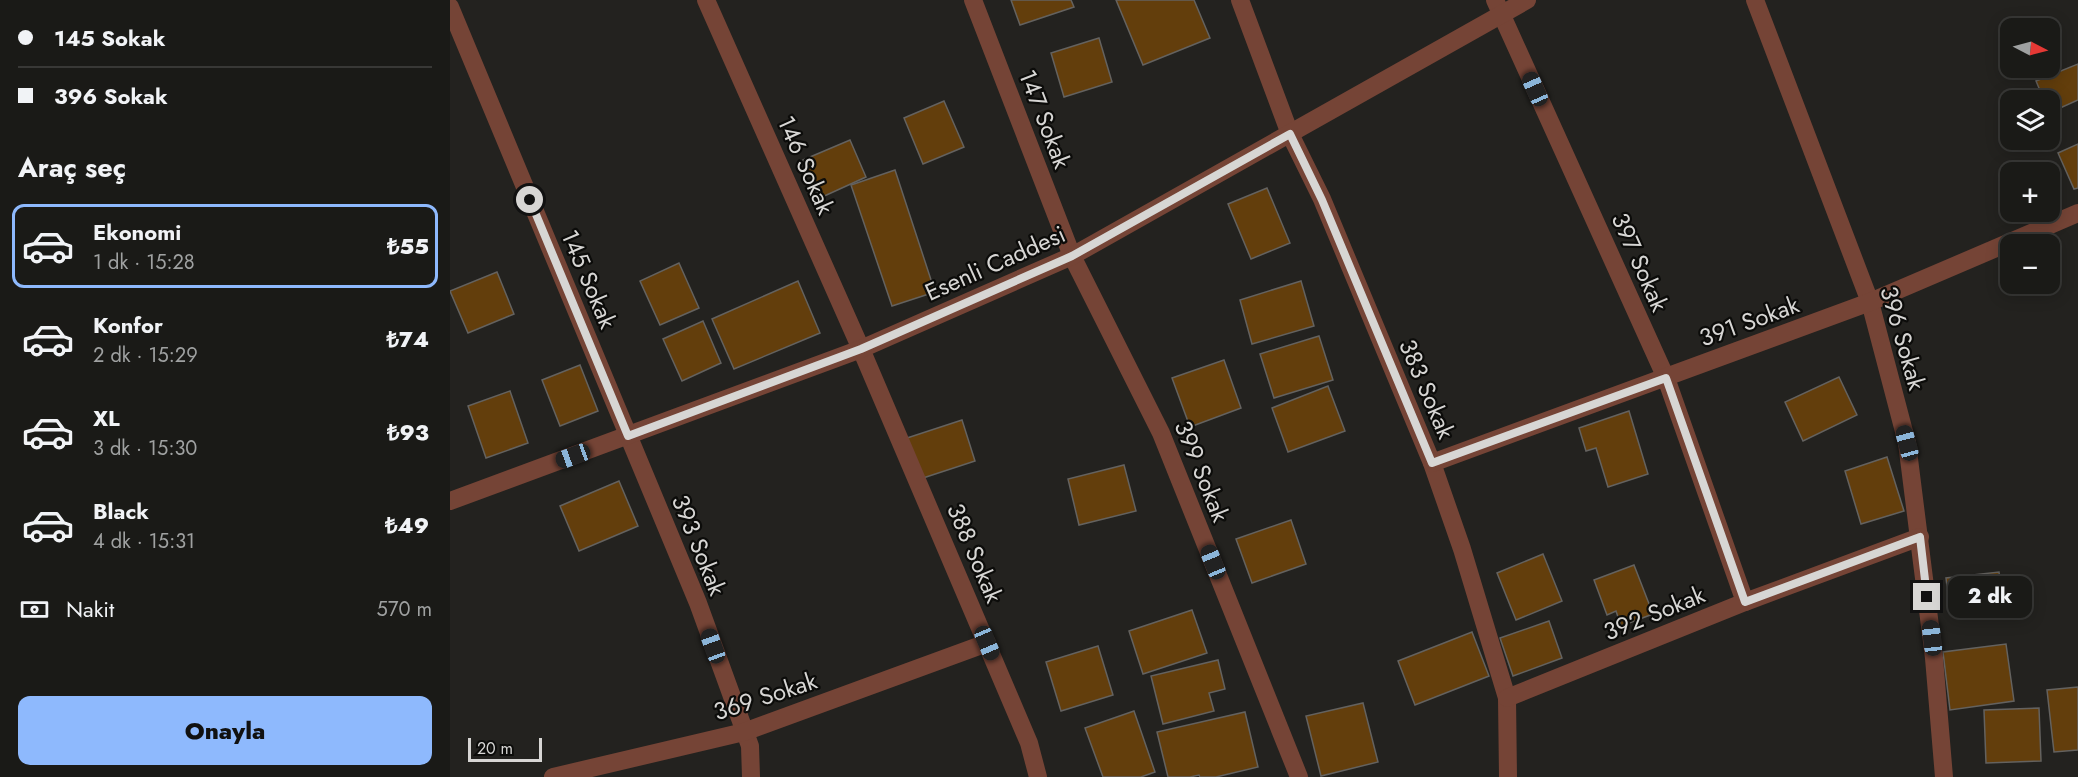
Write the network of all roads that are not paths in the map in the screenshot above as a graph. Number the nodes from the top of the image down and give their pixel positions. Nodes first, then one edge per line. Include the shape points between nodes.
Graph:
1 (706, 0) edge
2 (973, 0) edge
3 (1240, 0) edge
4 (1527, 0) edge
5 (1755, 0) edge
6 (450, 7) edge
7 (1498, 8) edge
8 (1290, 134) junction
9 (2078, 213) edge
10 (1072, 256) junction
11 (1870, 302) junction
12 (861, 349) junction
13 (1666, 378) junction
14 (628, 436) junction
15 (1432, 463) junction
16 (450, 501) edge
17 (1920, 537) junction
18 (1745, 602) junction
19 (987, 643) junction
20 (1507, 698) junction
21 (744, 732) junction
22 (553, 777) edge
23 (751, 777) edge
24 (1038, 777) edge
25 (1299, 777) edge
26 (1508, 777) edge
27 (1944, 777) edge

1 - 12 street, 146 Sokak
2 - 10 street, 147 Sokak
3 - 8 street, 383 Sokak
4 - 7 street, Esenli Caddesi
5 - 11 street, 396 Sokak
6 - 14 street, 145 Sokak
7 - 8 street, Esenli Caddesi
7 - 13 street, 397 Sokak
8 - 10 street, Esenli Caddesi
8 - 15 street, 383 Sokak via 1322,200
9 - 11 street, 391 Sokak
10 - 12 street, Esenli Caddesi
10 - 25 street, 399 Sokak via 1161,433
11 - 13 street, 391 Sokak
11 - 17 street, 396 Sokak via 1907,443
12 - 14 street, Esenli Caddesi
12 - 19 street, 388 Sokak
13 - 15 street, 391 Sokak
13 - 18 street, 397 Sokak
14 - 16 street, Esenli Caddesi
14 - 21 street, 393 Sokak via 698,603
15 - 20 street, 383 Sokak
17 - 18 street, 392 Sokak
17 - 27 street, 396 Sokak
18 - 20 street, 392 Sokak
19 - 21 street, 369 Sokak
19 - 24 street, 388 Sokak via 1029,743
20 - 26 street, 383 Sokak
21 - 22 street, 369 Sokak
21 - 23 street, 393 Sokak via 750,746

